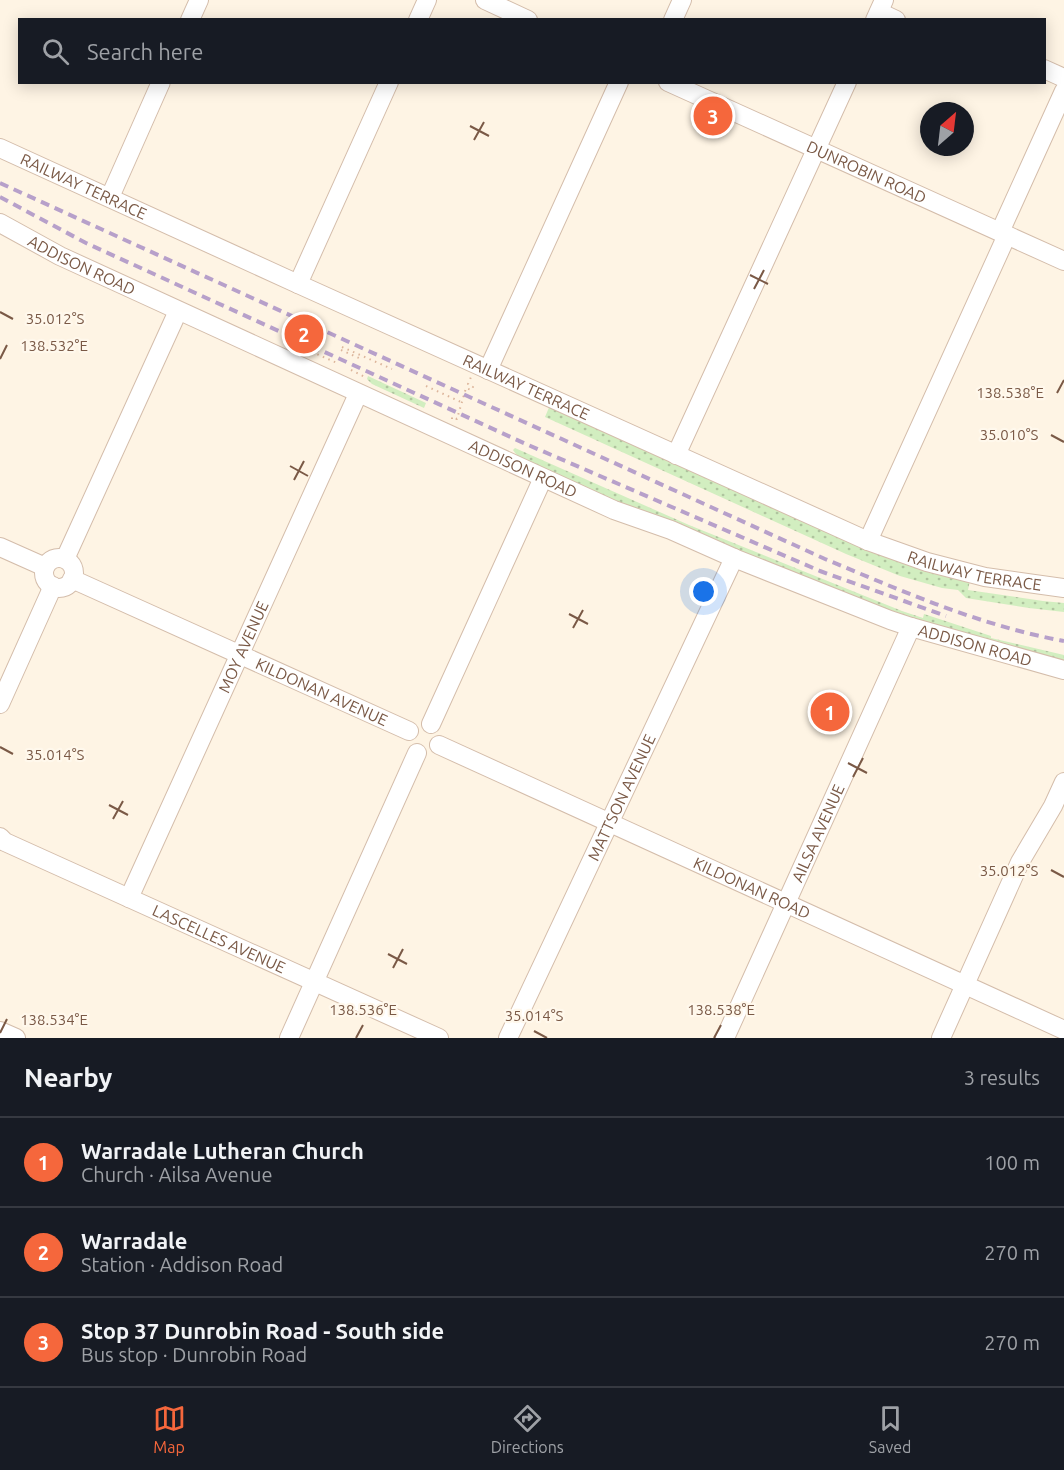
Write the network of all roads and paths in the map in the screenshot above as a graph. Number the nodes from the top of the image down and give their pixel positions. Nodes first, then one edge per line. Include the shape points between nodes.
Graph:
1 (199, 0) edge
2 (427, 0) edge
3 (485, 0) edge
4 (682, 0) edge
5 (879, 10) edge
6 (191, 18) edge
7 (419, 18) edge
8 (524, 18) edge
9 (674, 18) edge
10 (893, 18) edge
11 (1046, 70) edge
12 (1064, 78) edge
13 (160, 84) edge
14 (388, 84) edge
15 (618, 84) edge
16 (672, 84) edge
17 (846, 84) edge
18 (1064, 91) edge
19 (0, 148) edge
20 (817, 150) junction
21 (110, 197) junction
22 (0, 223) edge
23 (1004, 234) junction
24 (1064, 261) edge
25 (298, 284) junction
26 (178, 311) junction
27 (359, 360) dead end
28 (392, 369) dead end
29 (480, 372) junction
30 (426, 386) dead end
31 (358, 394) junction
32 (461, 402) junction
33 (456, 423) dead end
34 (676, 454) junction
35 (543, 478) junction
36 (868, 541) junction
37 (0, 547) edge
38 (734, 558) junction
39 (65, 559) junction
40 (45, 567) junction
41 (72, 579) junction
42 (53, 586) junction
43 (1064, 588) edge
44 (911, 627) junction
45 (239, 655) junction
46 (1064, 670) edge
47 (0, 704) edge
48 (431, 724) junction
49 (409, 731) junction
50 (439, 746) junction
51 (417, 753) junction
52 (1064, 782) edge
53 (609, 823) junction
54 (0, 837) edge
55 (129, 898) junction
56 (786, 903) junction
57 (314, 981) junction
58 (965, 985) junction
59 (1064, 1030) edge
60 (0, 1031) edge
61 (16, 1038) edge
62 (289, 1038) edge
63 (440, 1038) edge
64 (508, 1038) edge
65 (725, 1038) edge
66 (941, 1038) edge

1 - 6 street
2 - 7 street
3 - 8 street
4 - 9 street
5 - 10 street
11 - 12 street
13 - 21 street
14 - 25 street
15 - 29 street
16 - 20 street, DUNROBIN ROAD
17 - 20 street
18 - 23 street
19 - 21 street, RAILWAY TERRACE
20 - 23 street, DUNROBIN ROAD
20 - 34 street
21 - 25 street, RAILWAY TERRACE
22 - 26 street, ADDISON ROAD
23 - 24 street, DUNROBIN ROAD
23 - 36 street
25 - 29 street, RAILWAY TERRACE
26 - 31 street, ADDISON ROAD
26 - 39 street
27 - 28 path via 342,348
29 - 32 path via 468,384 473,387 466,388
29 - 34 street, RAILWAY TERRACE
30 - 32 path
31 - 35 street, ADDISON ROAD
31 - 45 street, MOY AVENUE
32 - 33 path via 457,419 451,420
34 - 36 street, RAILWAY TERRACE
35 - 38 street, ADDISON ROAD
35 - 48 street
36 - 43 street, RAILWAY TERRACE via 985,577
37 - 40 street
38 - 44 street, ADDISON ROAD
38 - 53 street, MATTSON AVENUE
39 - 40 street via 56,558
39 - 41 street via 74,570
40 - 42 street via 45,576
41 - 42 street via 62,587
41 - 45 street, KILDONAN AVENUE
42 - 47 street
44 - 46 street, ADDISON ROAD
44 - 56 street, AILSA AVENUE
45 - 49 street, KILDONAN AVENUE
45 - 55 street, MOY AVENUE
48 - 49 street via 416,724
48 - 50 street via 438,730
49 - 51 street via 410,747
50 - 51 street via 426,755
50 - 53 street, KILDONAN ROAD
51 - 57 street
52 - 58 street via 1020,862
53 - 56 street, KILDONAN ROAD
53 - 64 street, MATTSON AVENUE
54 - 55 street, LASCELLES AVENUE
55 - 57 street, LASCELLES AVENUE
56 - 58 street, KILDONAN ROAD
56 - 65 street, AILSA AVENUE
57 - 62 street
57 - 63 street, LASCELLES AVENUE
58 - 59 street, KILDONAN ROAD
58 - 66 street
60 - 61 street

